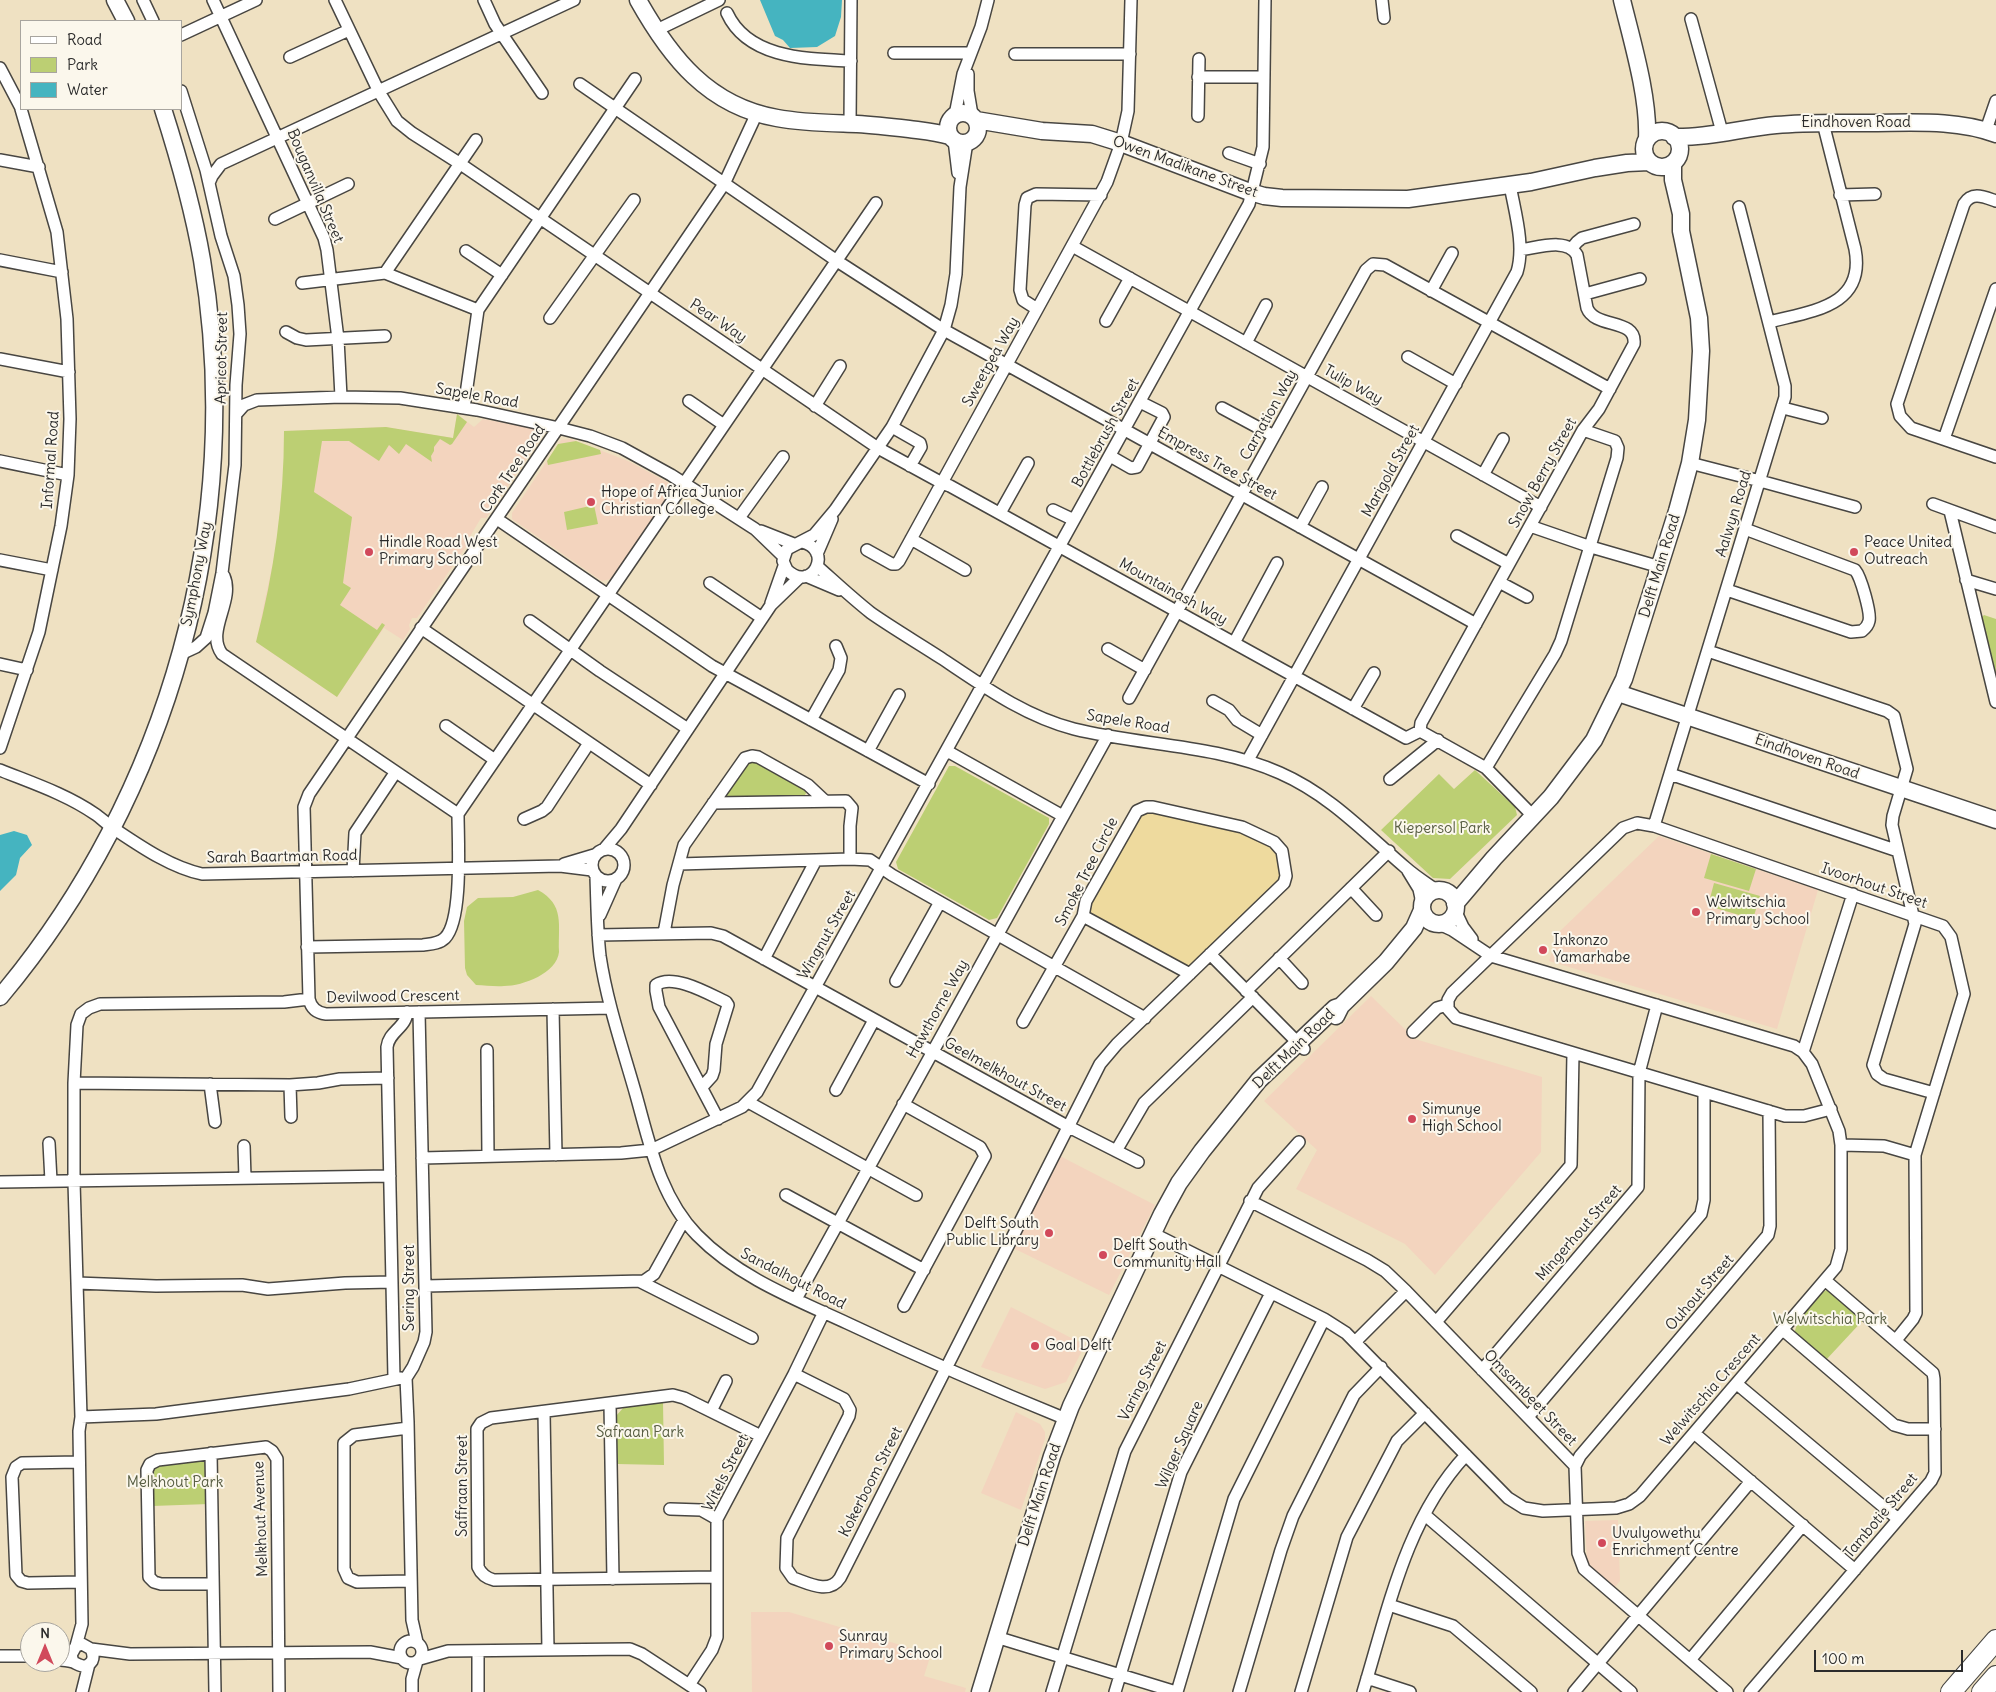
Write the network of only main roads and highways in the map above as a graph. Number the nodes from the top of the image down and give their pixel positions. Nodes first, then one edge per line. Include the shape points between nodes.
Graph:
1 (1996, 1640) edge
2 (1996, 1676) edge
3 (1951, 1692) edge
4 (1982, 1692) edge

1 - 3 highway
2 - 4 highway

